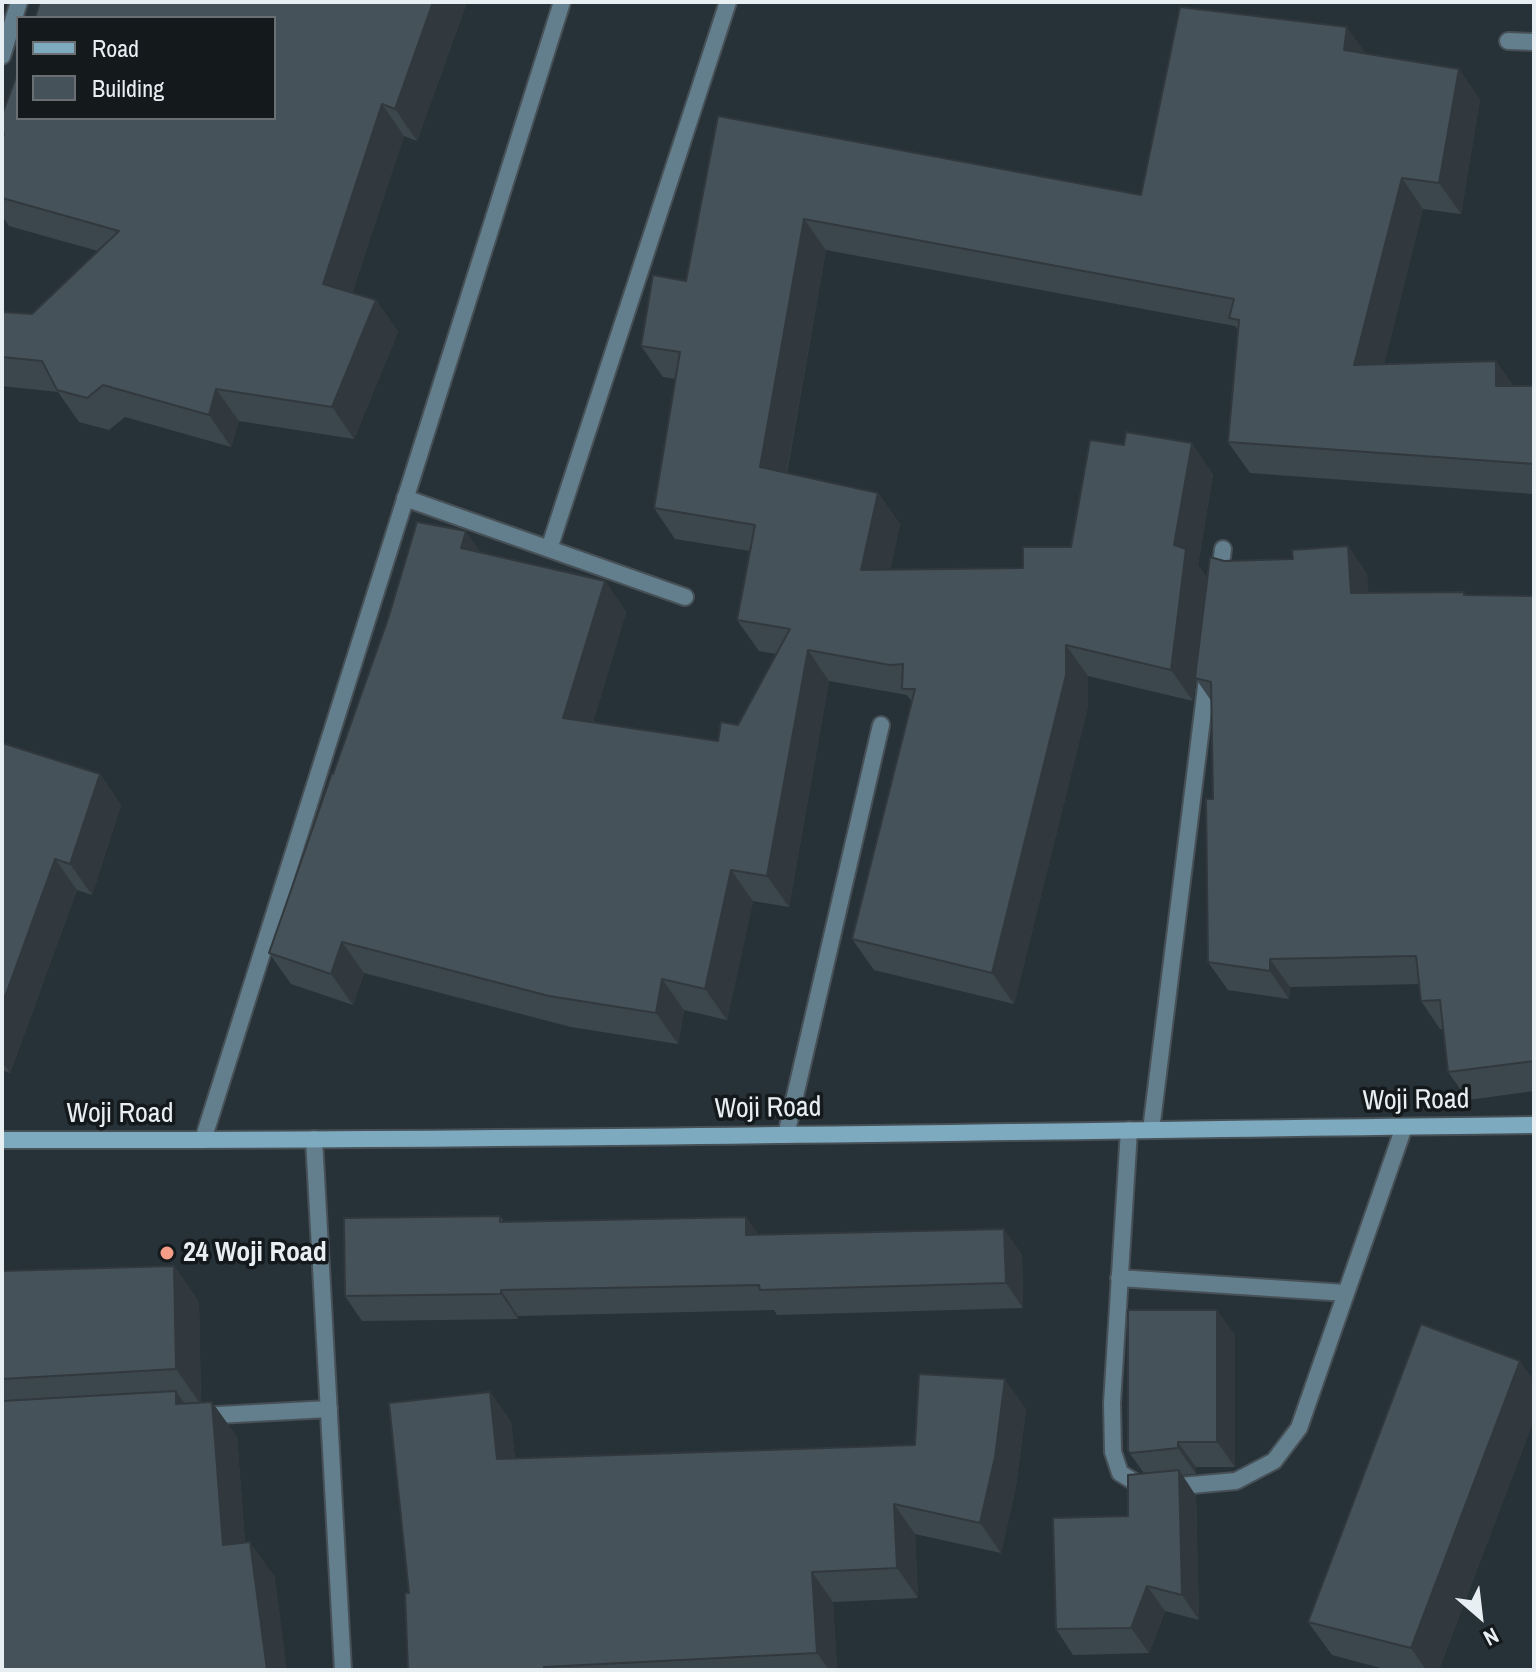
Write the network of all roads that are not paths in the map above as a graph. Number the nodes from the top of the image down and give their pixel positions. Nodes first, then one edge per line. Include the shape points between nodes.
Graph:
1 (19, 2) edge
2 (562, 2) edge
3 (728, 2) edge
4 (1508, 41) dead end
5 (1534, 42) edge
6 (2, 56) edge
7 (405, 498) junction
8 (549, 549) junction
9 (1223, 549) dead end
10 (685, 597) dead end
11 (1217, 597) edge
12 (1209, 659) edge
13 (881, 725) dead end
14 (1534, 1125) edge
15 (1404, 1127) junction
16 (1129, 1130) junction
17 (1151, 1130) junction
18 (786, 1135) junction
19 (314, 1139) junction
20 (2, 1140) edge
21 (203, 1140) junction
22 (1119, 1278) junction
23 (1346, 1293) junction
24 (329, 1409) junction
25 (189, 1417) edge
26 (343, 1670) edge

1 - 6 street
2 - 7 street
3 - 8 street
4 - 5 street
7 - 8 street
7 - 21 street
8 - 10 street
9 - 11 street
12 - 17 street
13 - 18 street
14 - 15 main road, Woji Road
15 - 17 main road, Woji Road
15 - 23 street
16 - 17 main road, Woji Road
16 - 18 main road, Woji Road
16 - 22 street
18 - 19 main road, Woji Road
19 - 21 main road, Woji Road
19 - 24 street
20 - 21 main road, Woji Road
22 - 23 street
22 - 23 street via 1113,1452 1120,1473 1146,1489 1236,1481 1274,1461 1299,1428
24 - 25 street
24 - 26 street

